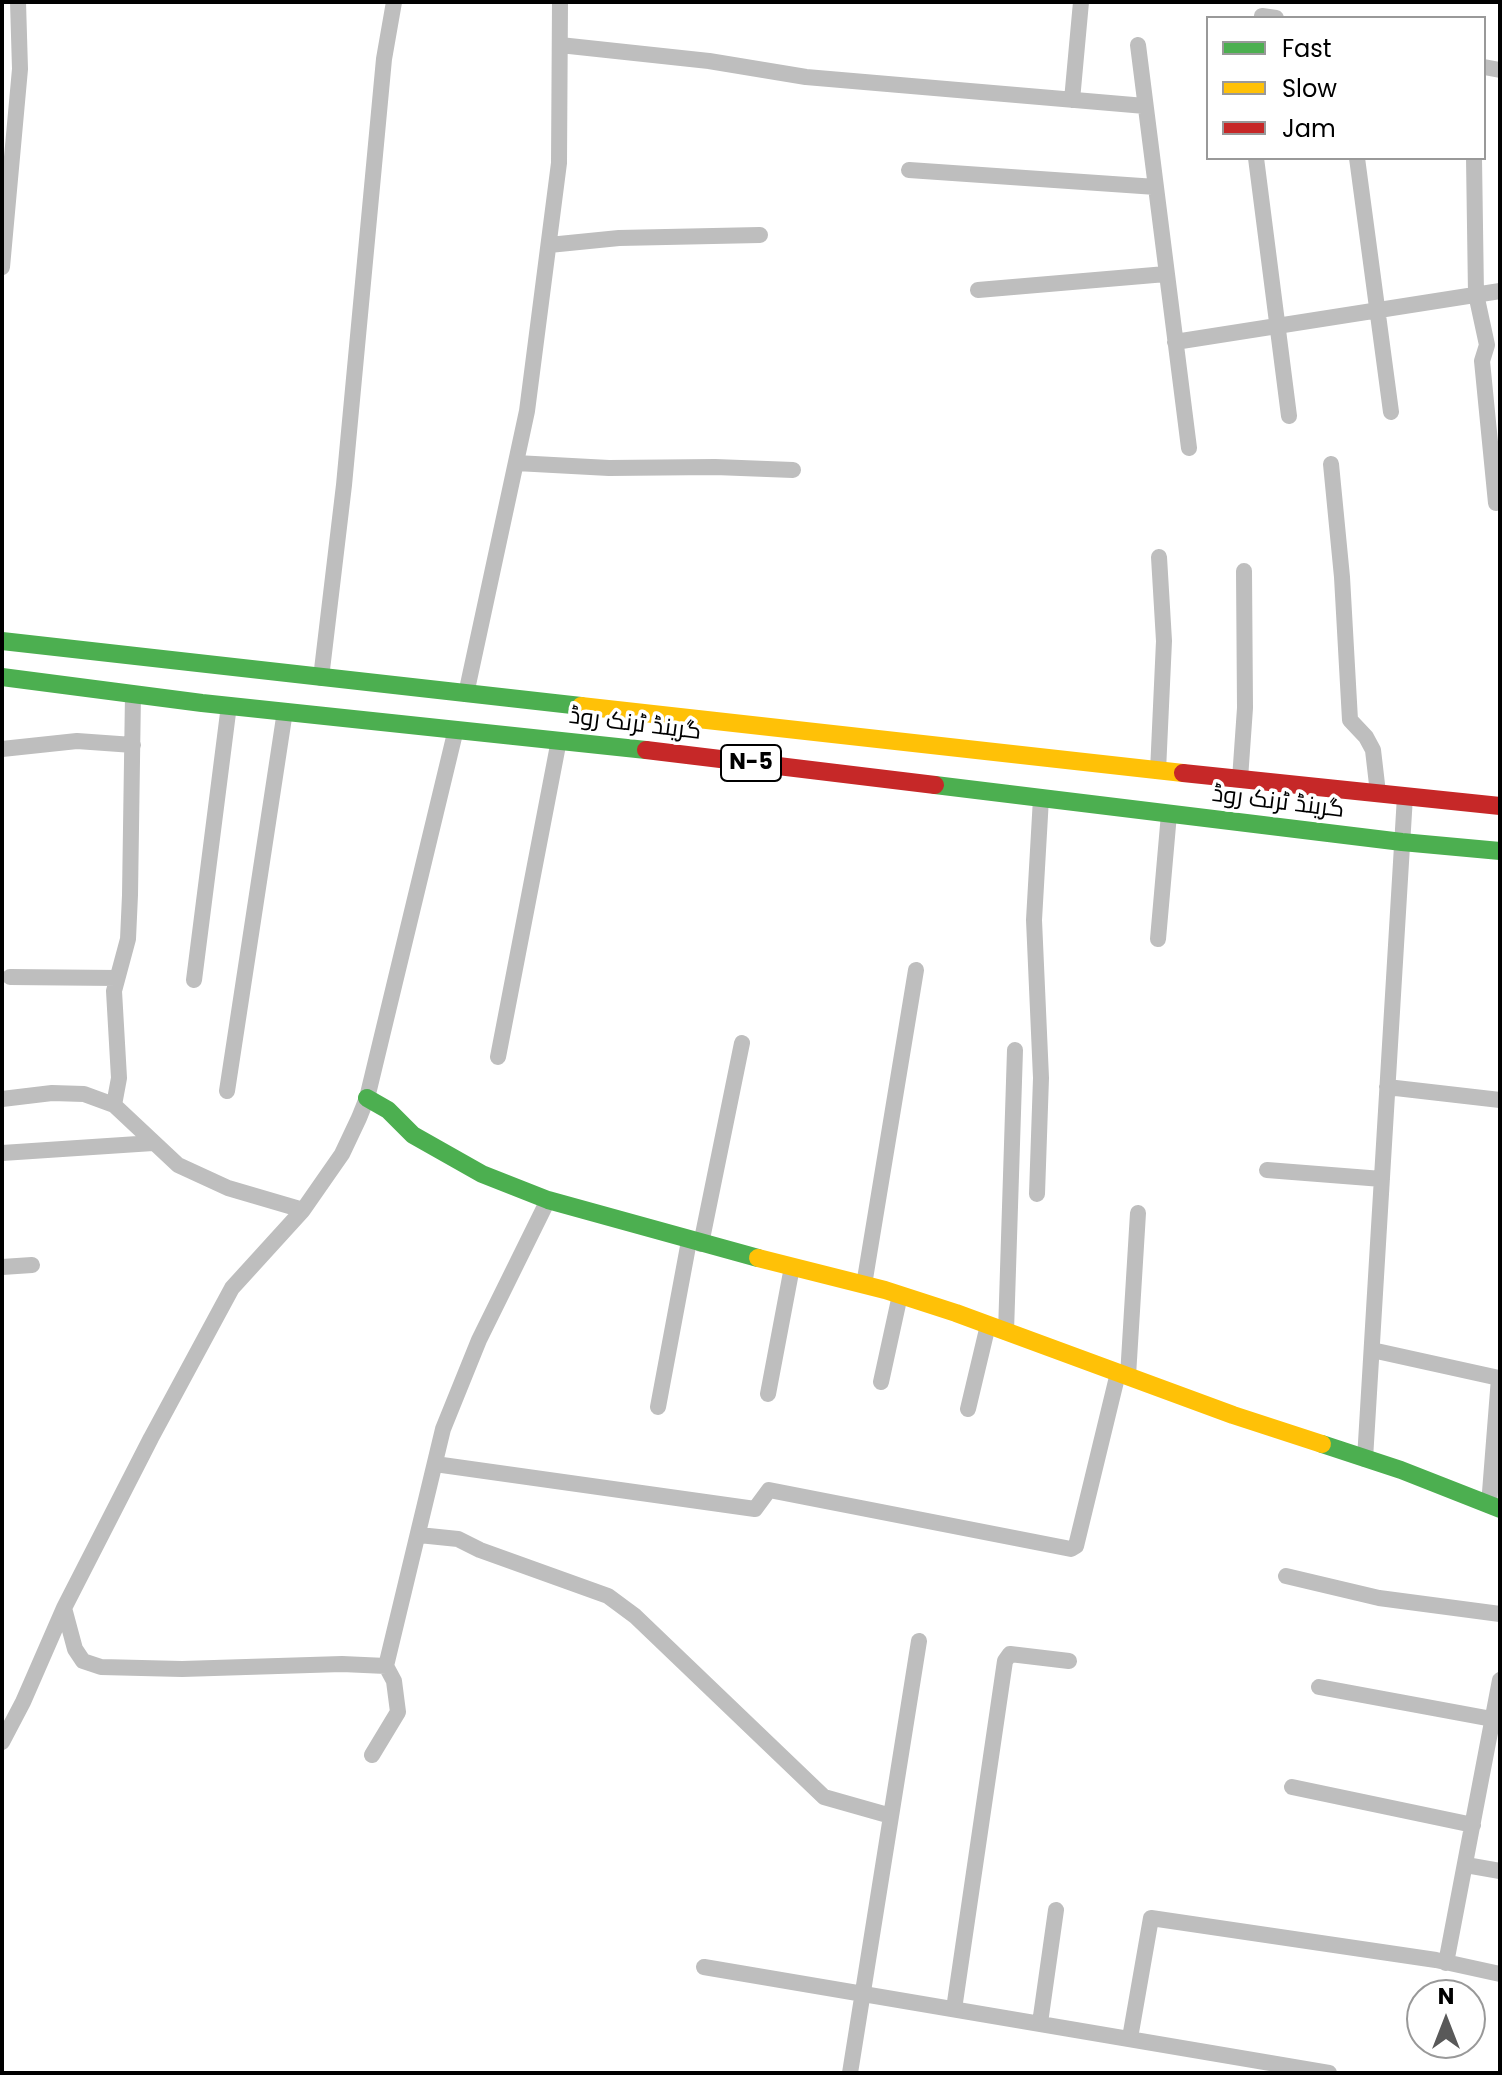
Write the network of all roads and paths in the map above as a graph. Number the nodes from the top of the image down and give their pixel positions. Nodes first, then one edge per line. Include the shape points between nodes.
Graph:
1 (18, 2) edge
2 (394, 2) edge
3 (560, 2) edge
4 (1081, 2) edge
5 (560, 45) junction
6 (1138, 45) dead end
7 (1072, 100) junction
8 (1145, 106) junction
9 (1256, 160) edge
10 (1357, 160) edge
11 (1474, 160) edge
12 (909, 170) dead end
13 (1156, 187) junction
14 (760, 235) dead end
15 (549, 245) junction
16 (2, 267) edge
17 (1166, 274) junction
18 (978, 290) dead end
19 (1500, 291) edge
20 (1476, 294) junction
21 (1378, 308) junction
22 (1278, 327) junction
23 (1175, 342) junction
24 (1391, 412) dead end
25 (1289, 416) dead end
26 (1189, 448) dead end
27 (516, 463) junction
28 (1331, 464) dead end
29 (793, 470) dead end
30 (1496, 503) dead end
31 (1159, 557) dead end
32 (1244, 571) dead end
33 (2, 641) edge
34 (2, 677) edge
35 (321, 678) junction
36 (133, 694) junction
37 (466, 694) junction
38 (229, 705) junction
39 (285, 711) junction
40 (456, 729) junction
41 (559, 740) junction
42 (133, 745) junction
43 (2, 749) edge
44 (1158, 771) junction
45 (1240, 779) junction
46 (1378, 793) junction
47 (1405, 796) junction
48 (1041, 798) junction
49 (1500, 806) edge
50 (1169, 814) junction
51 (1402, 842) junction
52 (1500, 851) edge
53 (1158, 939) dead end
54 (916, 970) dead end
55 (10, 977) dead end
56 (117, 978) junction
57 (194, 980) dead end
58 (742, 1043) dead end
59 (1015, 1050) dead end
60 (498, 1057) dead end
61 (1387, 1087) junction
62 (227, 1091) dead end
63 (367, 1098) junction
64 (2, 1099) edge
65 (1500, 1100) edge
66 (114, 1105) junction
67 (890, 1113) dead end
68 (153, 1143) junction
69 (2, 1153) edge
70 (1267, 1170) dead end
71 (1382, 1179) junction
72 (1037, 1194) dead end
73 (548, 1200) junction
74 (303, 1210) junction
75 (1138, 1213) dead end
76 (695, 1242) junction
77 (32, 1265) dead end
78 (2, 1267) edge
79 (792, 1267) junction
80 (864, 1285) junction
81 (900, 1295) junction
82 (997, 1328) junction
83 (1372, 1350) junction
84 (1123, 1374) junction
85 (881, 1382) dead end
86 (768, 1394) dead end
87 (658, 1407) dead end
88 (968, 1409) dead end
89 (1365, 1459) junction
90 (435, 1464) junction
91 (1495, 1507) edge
92 (419, 1535) junction
93 (1286, 1576) dead end
94 (64, 1608) junction
95 (1500, 1614) edge
96 (919, 1641) dead end
97 (1069, 1661) dead end
98 (386, 1666) junction
99 (1500, 1680) edge
100 (1319, 1687) dead end
101 (1492, 1719) junction
102 (2, 1742) edge
103 (372, 1755) dead end
104 (1492, 1763) edge
105 (1292, 1787) dead end
106 (891, 1816) junction
107 (1473, 1825) junction
108 (1466, 1865) junction
109 (1500, 1871) edge
110 (1056, 1910) dead end
111 (1446, 1963) junction
112 (704, 1967) dead end
113 (1500, 1974) edge
114 (863, 1994) junction
115 (954, 2009) junction
116 (1040, 2023) junction
117 (1130, 2038) junction
118 (850, 2073) edge
119 (1329, 2073) edge

1 - 16 street via 20,69
2 - 35 street
3 - 5 street
4 - 7 street
5 - 7 street via 806,77
5 - 15 street via 559,163
6 - 8 street
7 - 8 street
8 - 13 street
9 - 22 street
10 - 21 street
11 - 20 street
12 - 13 street
13 - 17 street
14 - 15 street
15 - 27 street
17 - 18 street
17 - 23 street
19 - 20 street
20 - 21 street
20 - 30 street via 1487,345 1482,361
21 - 22 street
21 - 24 street
22 - 23 street
22 - 25 street
23 - 26 street
27 - 29 street
27 - 37 street
28 - 46 street via 1350,720 1373,750
31 - 44 street via 1164,641
32 - 45 street
33 - 35 main road, گرینڈ ٹرنک روڈ / N-5
34 - 36 main road, گرینڈ ٹرنک روڈ / N-5
35 - 37 main road, گرینڈ ٹرنک روڈ / N-5
36 - 38 main road, گرینڈ ٹرنک روڈ / N-5
36 - 42 street
37 - 44 main road, گرینڈ ٹرنک روڈ / N-5
38 - 39 main road, گرینڈ ٹرنک روڈ / N-5
38 - 57 street
39 - 40 main road, گرینڈ ٹرنک روڈ / N-5
39 - 62 street
40 - 41 main road, گرینڈ ٹرنک روڈ / N-5
40 - 63 street
41 - 48 main road, گرینڈ ٹرنک روڈ / N-5
41 - 60 street
42 - 43 street via 77,741
42 - 56 street via 128,939
44 - 45 main road, گرینڈ ٹرنک روڈ / N-5
45 - 46 main road, گرینڈ ٹرنک روڈ / N-5
46 - 47 main road, گرینڈ ٹرنک روڈ / N-5
47 - 49 main road, گرینڈ ٹرنک روڈ / N-5
47 - 51 street
48 - 50 main road, گرینڈ ٹرنک روڈ / N-5
48 - 72 street via 1034,920 1041,1078
50 - 51 main road, گرینڈ ٹرنک روڈ / N-5
50 - 53 street
51 - 52 main road, گرینڈ ٹرنک روڈ / N-5
51 - 61 street
54 - 80 street
55 - 56 street
56 - 66 street via 119,1078
58 - 76 street
59 - 82 street
61 - 65 street
61 - 71 street
63 - 73 main road via 441,1151
63 - 74 street via 342,1154
64 - 66 street via 84,1094
66 - 68 street
67 - 80 street
68 - 69 street
68 - 74 street via 178,1165 228,1188
70 - 71 street
71 - 83 street
73 - 76 main road
73 - 90 street via 479,1340 443,1429
74 - 94 street via 232,1288
75 - 84 street
76 - 79 main road
76 - 87 street
77 - 78 street
79 - 80 main road
79 - 86 street
80 - 81 main road
81 - 82 main road
81 - 85 street
82 - 84 main road
82 - 88 street
83 - 89 street
83 - 91 street via 1499,1378
84 - 89 main road
84 - 90 street via 1071,1549 769,1490 755,1509
89 - 91 main road
90 - 92 street
92 - 98 street
92 - 106 street via 458,1539 608,1596 824,1797
93 - 95 street via 1379,1598
94 - 98 street via 75,1649 83,1661 101,1667
94 - 102 street
96 - 106 street
97 - 115 street via 1010,1654 1005,1661
98 - 103 street via 398,1712
99 - 101 street
100 - 101 street
101 - 104 street
104 - 107 street
105 - 107 street
106 - 114 street
107 - 108 street
108 - 109 street
108 - 111 street
110 - 116 street
111 - 113 street
111 - 117 street via 1151,1918
112 - 114 street
114 - 115 street
114 - 118 street
115 - 116 street
116 - 117 street
117 - 119 street

